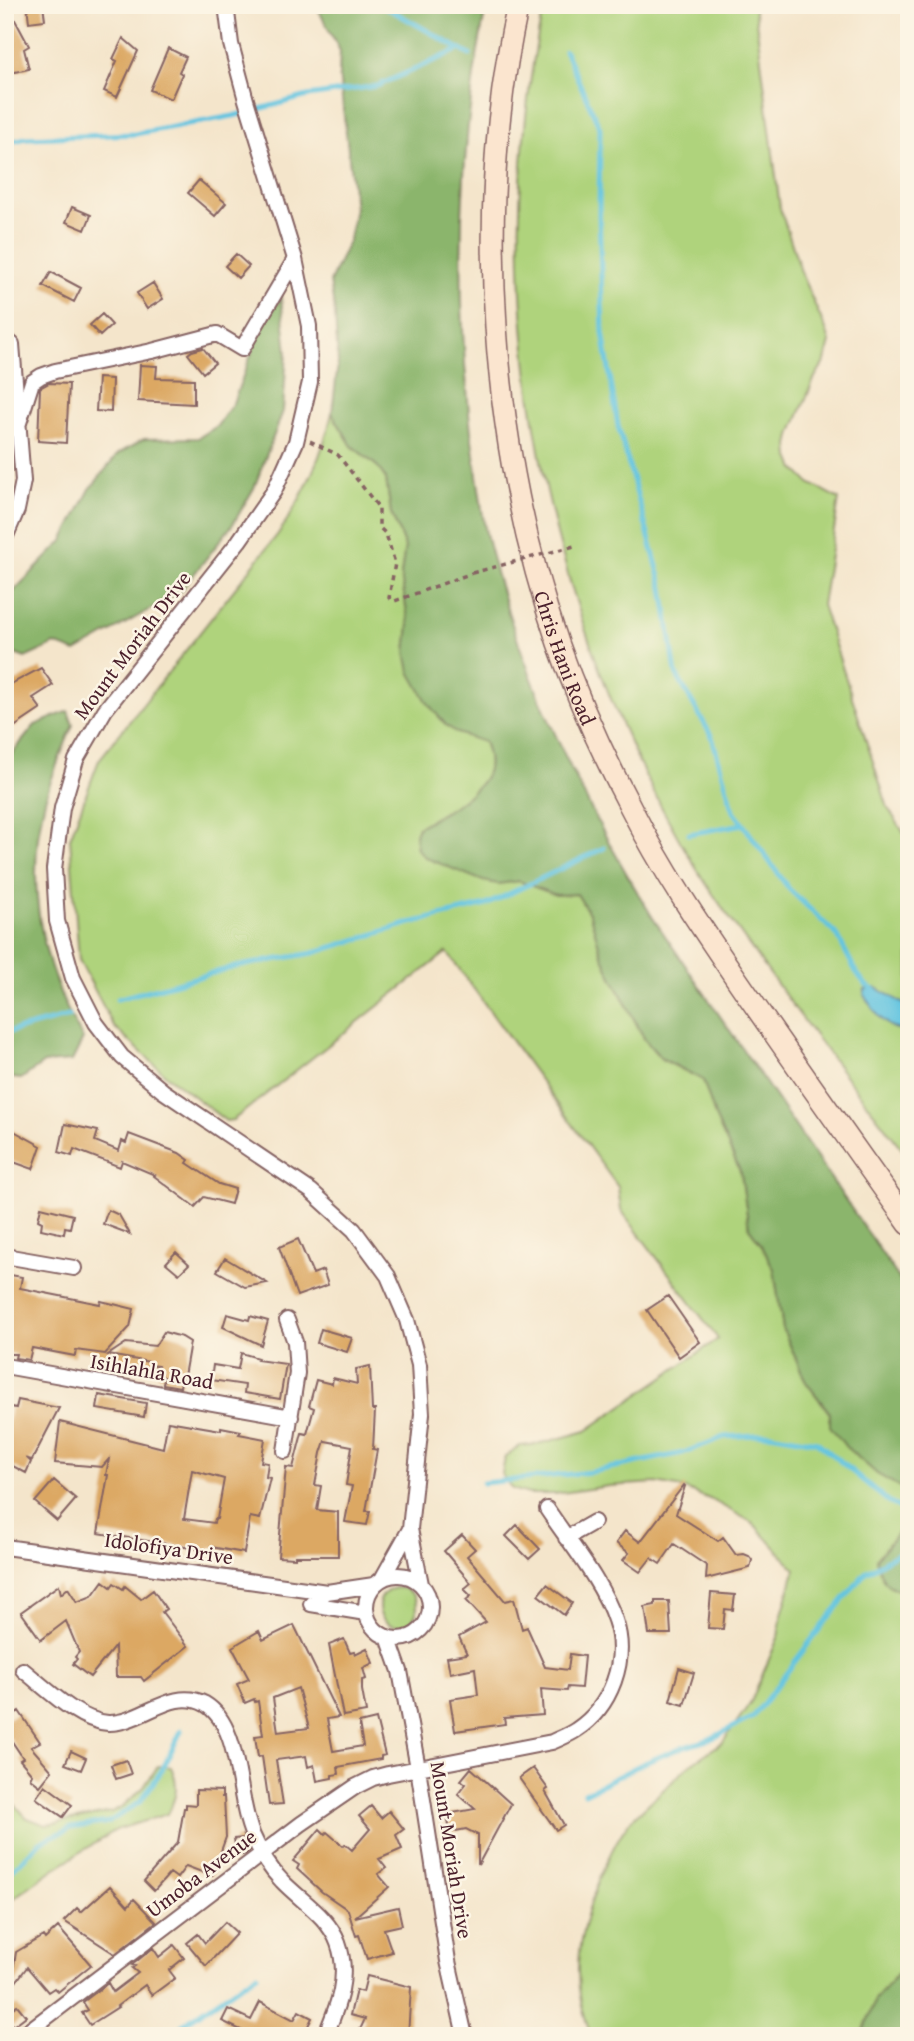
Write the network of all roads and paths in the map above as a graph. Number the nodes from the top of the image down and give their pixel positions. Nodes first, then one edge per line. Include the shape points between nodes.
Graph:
1 (226, 5) edge
2 (518, 5) edge
3 (295, 259) junction
4 (12, 344) dead end
5 (11, 426) edge
6 (298, 435) junction
7 (5, 538) edge
8 (578, 545) dead end
9 (908, 1222) edge
10 (5, 1256) edge
11 (74, 1268) dead end
12 (287, 1320) dead end
13 (5, 1366) edge
14 (291, 1417) junction
15 (285, 1451) dead end
16 (547, 1509) dead end
17 (594, 1522) dead end
18 (410, 1529) junction
19 (566, 1538) junction
20 (5, 1547) edge
21 (378, 1582) junction
22 (421, 1584) junction
23 (327, 1592) junction
24 (366, 1613) junction
25 (387, 1637) junction
26 (406, 1639) junction
27 (23, 1670) dead end
28 (400, 1671) junction
29 (418, 1768) junction
30 (261, 1853) junction
31 (22, 2036) edge
32 (325, 2036) edge
33 (465, 2036) edge

1 - 3 street, Mount Moriah Drive via 246,100
2 - 9 main road, Chris Hani Road via 496,159 494,270 500,378 524,524 558,643 632,811 692,913
3 - 5 street via 242,349 217,334 55,371 32,382
3 - 6 street, Mount Moriah Drive via 309,326 310,382
4 - 5 street
5 - 7 street via 23,481
6 - 8 path, bridge via 338,455 379,508 379,527 386,534 395,563 389,598 395,601 472,573
6 - 18 street, Mount Moriah Drive via 274,491 105,710 76,760 62,808 54,869 57,921 73,978 96,1023 122,1057 163,1091 311,1191 354,1230 388,1276 419,1365 422,1414
10 - 11 street
12 - 14 street via 297,1356
13 - 14 street, Isihlahla Road
14 - 15 street
16 - 19 street, Umoba Avenue
17 - 19 street
18 - 21 street, Mount Moriah Drive
18 - 22 street, Mount Moriah Drive
19 - 29 street, Umoba Avenue via 608,1602 616,1623 617,1672 608,1696 575,1731 552,1742
20 - 23 street, Idolofiya Drive
21 - 22 street via 401,1575
21 - 23 street, Idolofiya Drive
21 - 24 street, Mount Moriah Drive via 366,1600
22 - 26 street, Mount Moriah Drive via 428,1594 429,1616 424,1626
23 - 24 street via 311,1604
24 - 25 street, Mount Moriah Drive via 376,1631
25 - 26 street
25 - 28 street, Mount Moriah Drive
26 - 28 street, Mount Moriah Drive
27 - 30 street via 74,1709 107,1723 176,1700 201,1702 213,1710 230,1736 246,1818
28 - 29 street, Mount Moriah Drive
29 - 30 street, Umoba Avenue via 355,1787
29 - 33 street, Mount Moriah Drive via 448,1961
30 - 31 street, Umoba Avenue
30 - 32 street via 282,1881 330,1927 338,1943 342,1992

